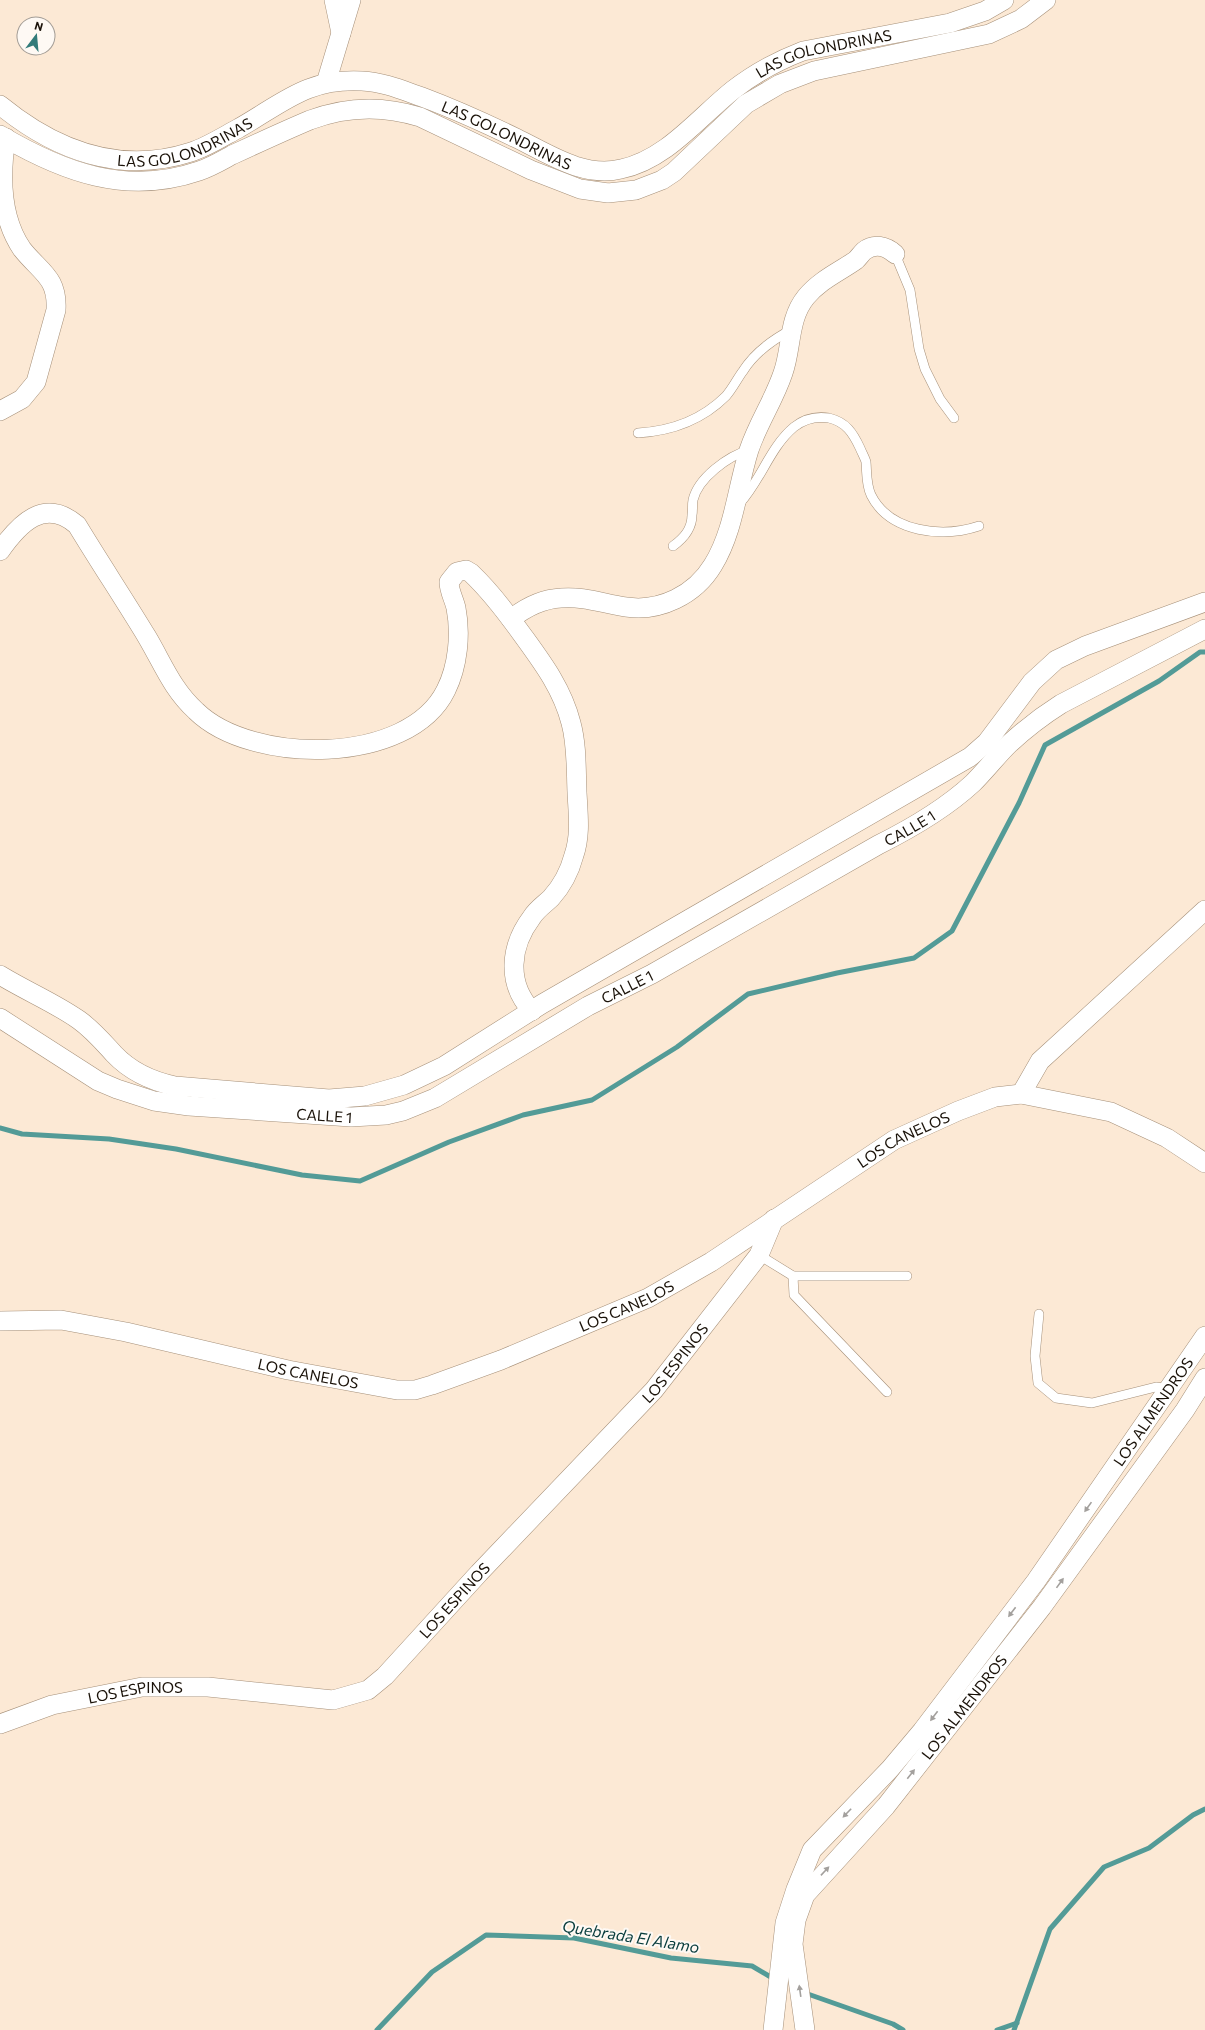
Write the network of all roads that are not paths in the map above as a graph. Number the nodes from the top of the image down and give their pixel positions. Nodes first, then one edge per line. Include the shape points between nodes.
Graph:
1 (334, 0) edge
2 (351, 0) edge
3 (1004, 0) edge
4 (1046, 0) edge
5 (341, 34) junction
6 (326, 83) junction
7 (0, 105) edge
8 (3, 137) edge
9 (895, 254) joint
10 (792, 330) junction
11 (0, 411) edge
12 (954, 418) dead end
13 (638, 433) dead end
14 (749, 450) junction
15 (734, 510) junction
16 (979, 526) dead end
17 (673, 546) dead end
18 (0, 552) edge
19 (1205, 602) edge
20 (511, 619) junction
21 (1205, 629) edge
22 (1205, 910) edge
23 (0, 975) edge
24 (532, 1011) junction
25 (0, 1018) edge
26 (1021, 1094) junction
27 (1205, 1163) edge
28 (774, 1219) junction
29 (759, 1255) junction
30 (793, 1276) junction
31 (907, 1276) dead end
32 (1039, 1314) dead end
33 (0, 1321) edge
34 (1205, 1336) edge
35 (1205, 1378) edge
36 (1169, 1389) junction
37 (887, 1392) dead end
38 (1102, 1487) junction
39 (1122, 1496) junction
40 (0, 1724) edge
41 (795, 1908) junction
42 (773, 2030) edge
43 (805, 2030) edge

1 - 5 street
2 - 5 street
3 - 6 street, LAS GOLONDRINAS via 985,11 956,22 803,51 785,58 749,78 665,149 633,166 608,171 572,165 462,112 400,89 362,81
4 - 8 street via 1021,19 989,34 814,71 780,84 746,104 674,172 650,186 622,192 580,189 531,170 420,117 376,108 349,109 326,114 200,171 148,182 113,180 79,172 39,156
5 - 6 street
6 - 7 street, LAS GOLONDRINAS via 301,90 238,129 193,152 152,159 106,157 70,148 37,133
8 - 11 street via 0,171 4,214 11,232 22,249 47,274 57,301 36,382 22,399
9 - 10 street via 886,247 869,248 824,280 802,303
9 - 12 lane via 910,290 919,349 925,369 940,399
10 - 13 lane via 761,349 726,396 704,414 665,430
10 - 14 street via 783,373
14 - 15 street
14 - 17 lane via 729,458 700,485 693,499 688,530
15 - 16 lane via 789,432 809,419 824,418 841,423 853,434 866,462 865,473 871,495 890,517 907,526 932,532 956,532
15 - 20 street via 714,564 697,585 675,600 640,608 583,598 560,598 538,603
18 - 20 street via 20,526 33,516 49,513 71,520 77,525 130,609 169,678 189,704 221,730 235,737 265,744 328,749 360,746 406,730 425,718 444,693 455,662 457,617 449,586 450,578 457,572 461,570 471,573
19 - 24 street via 1085,646 1061,658 1032,682 987,742 970,757
20 - 24 street via 547,668 566,705 575,744 579,813 578,838 569,870 552,898 532,916 519,940 516,952 516,986
21 - 25 street, CALLE 1 via 1042,716 967,788 929,817 652,974 588,1006 440,1096 403,1111 351,1117 189,1106 154,1101 117,1090 98,1080
22 - 26 street via 1040,1062
23 - 24 street via 79,1020 124,1063 146,1077 175,1086 311,1098 366,1096 404,1085 444,1066
26 - 27 street, LOS CANELOS via 1111,1112 1166,1138
26 - 28 street, LOS CANELOS via 995,1097 894,1140
28 - 29 street, LOS ESPINOS
28 - 33 street, LOS CANELOS via 711,1262 648,1298 500,1360 415,1390 397,1390 296,1371 126,1332 60,1320
29 - 30 lane
29 - 40 street, LOS ESPINOS via 654,1390 479,1573 385,1676 368,1690 333,1700 208,1687 142,1687 52,1705
30 - 31 lane
30 - 37 lane via 794,1295
32 - 36 lane via 1035,1356 1038,1383 1056,1398 1092,1403 1156,1387
34 - 36 street, LOS ALMENDROS
35 - 39 street, LOS ALMENDROS
36 - 38 street, LOS ALMENDROS
38 - 39 street
38 -> 41 street, LOS ALMENDROS via 1036,1581 922,1731 890,1769 812,1850
41 -> 39 street, LOS ALMENDROS via 886,1806 1042,1607
41 - 42 street, LOS ALMENDROS via 785,1923
43 -> 41 street, LOS ALMENDROS via 793,1944

